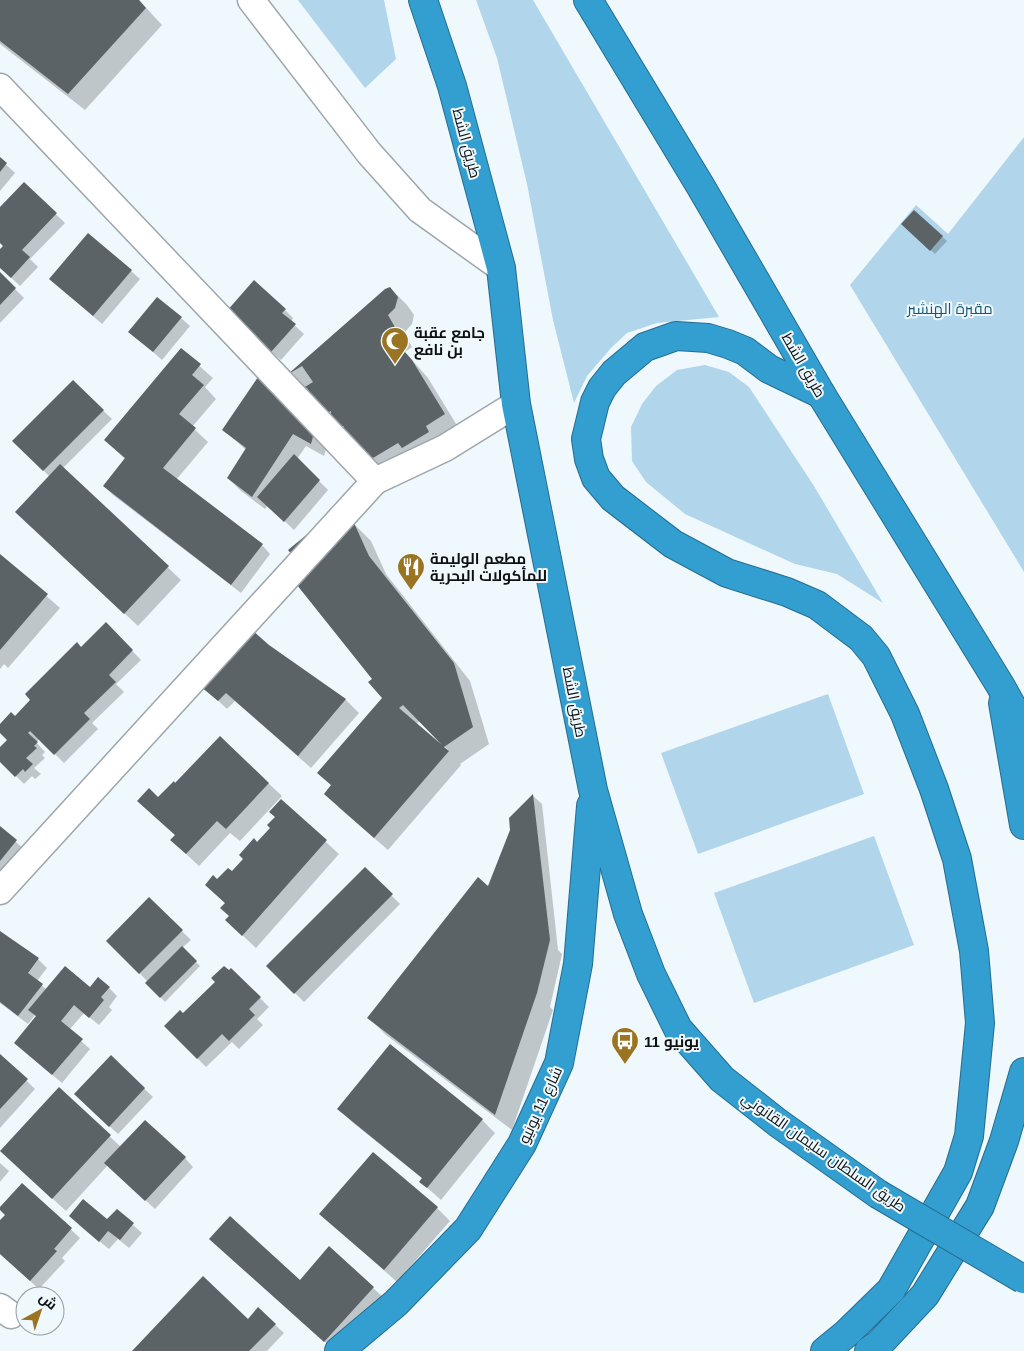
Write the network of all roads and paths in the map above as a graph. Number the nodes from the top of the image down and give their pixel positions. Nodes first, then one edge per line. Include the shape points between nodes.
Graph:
1 (251, 0) edge
2 (423, 0) edge
3 (588, 0) edge
4 (0, 87) edge
5 (501, 268) junction
6 (821, 394) junction
7 (516, 404) junction
8 (376, 481) junction
9 (1000, 685) junction
10 (1024, 728) edge
11 (593, 790) junction
12 (1024, 825) edge
13 (0, 891) edge
14 (1024, 1072) edge
15 (1024, 1279) edge
16 (339, 1351) edge
17 (825, 1351) edge
18 (869, 1351) edge

1 - 5 street via 369,153 420,210
2 - 5 highway, طريق الشط via 452,86
3 - 6 highway, طريق الشط
4 - 8 street
5 - 7 highway, طريق الشط
6 - 9 highway, طريق الشط
6 - 17 highway via 769,369 728,344 708,338 676,336 645,347 614,373 594,402 586,439 596,478 613,498 672,544 727,573 817,604 861,638 876,656 905,714 957,859 974,951 980,1023 969,1136 958,1172 890,1290
7 - 8 street via 445,448
7 - 11 highway, طريق الشط
8 - 13 street
9 - 10 highway, طريق الشط
9 - 12 highway
11 - 15 highway, طريق السلطان سليمان القانوني, bridge via 628,914 651,974 678,1029 722,1079 878,1194
11 - 16 highway, شارع 11 يونيو via 578,964 559,1063 522,1144 468,1229 396,1303
14 - 18 highway via 1004,1141 980,1206 925,1295

